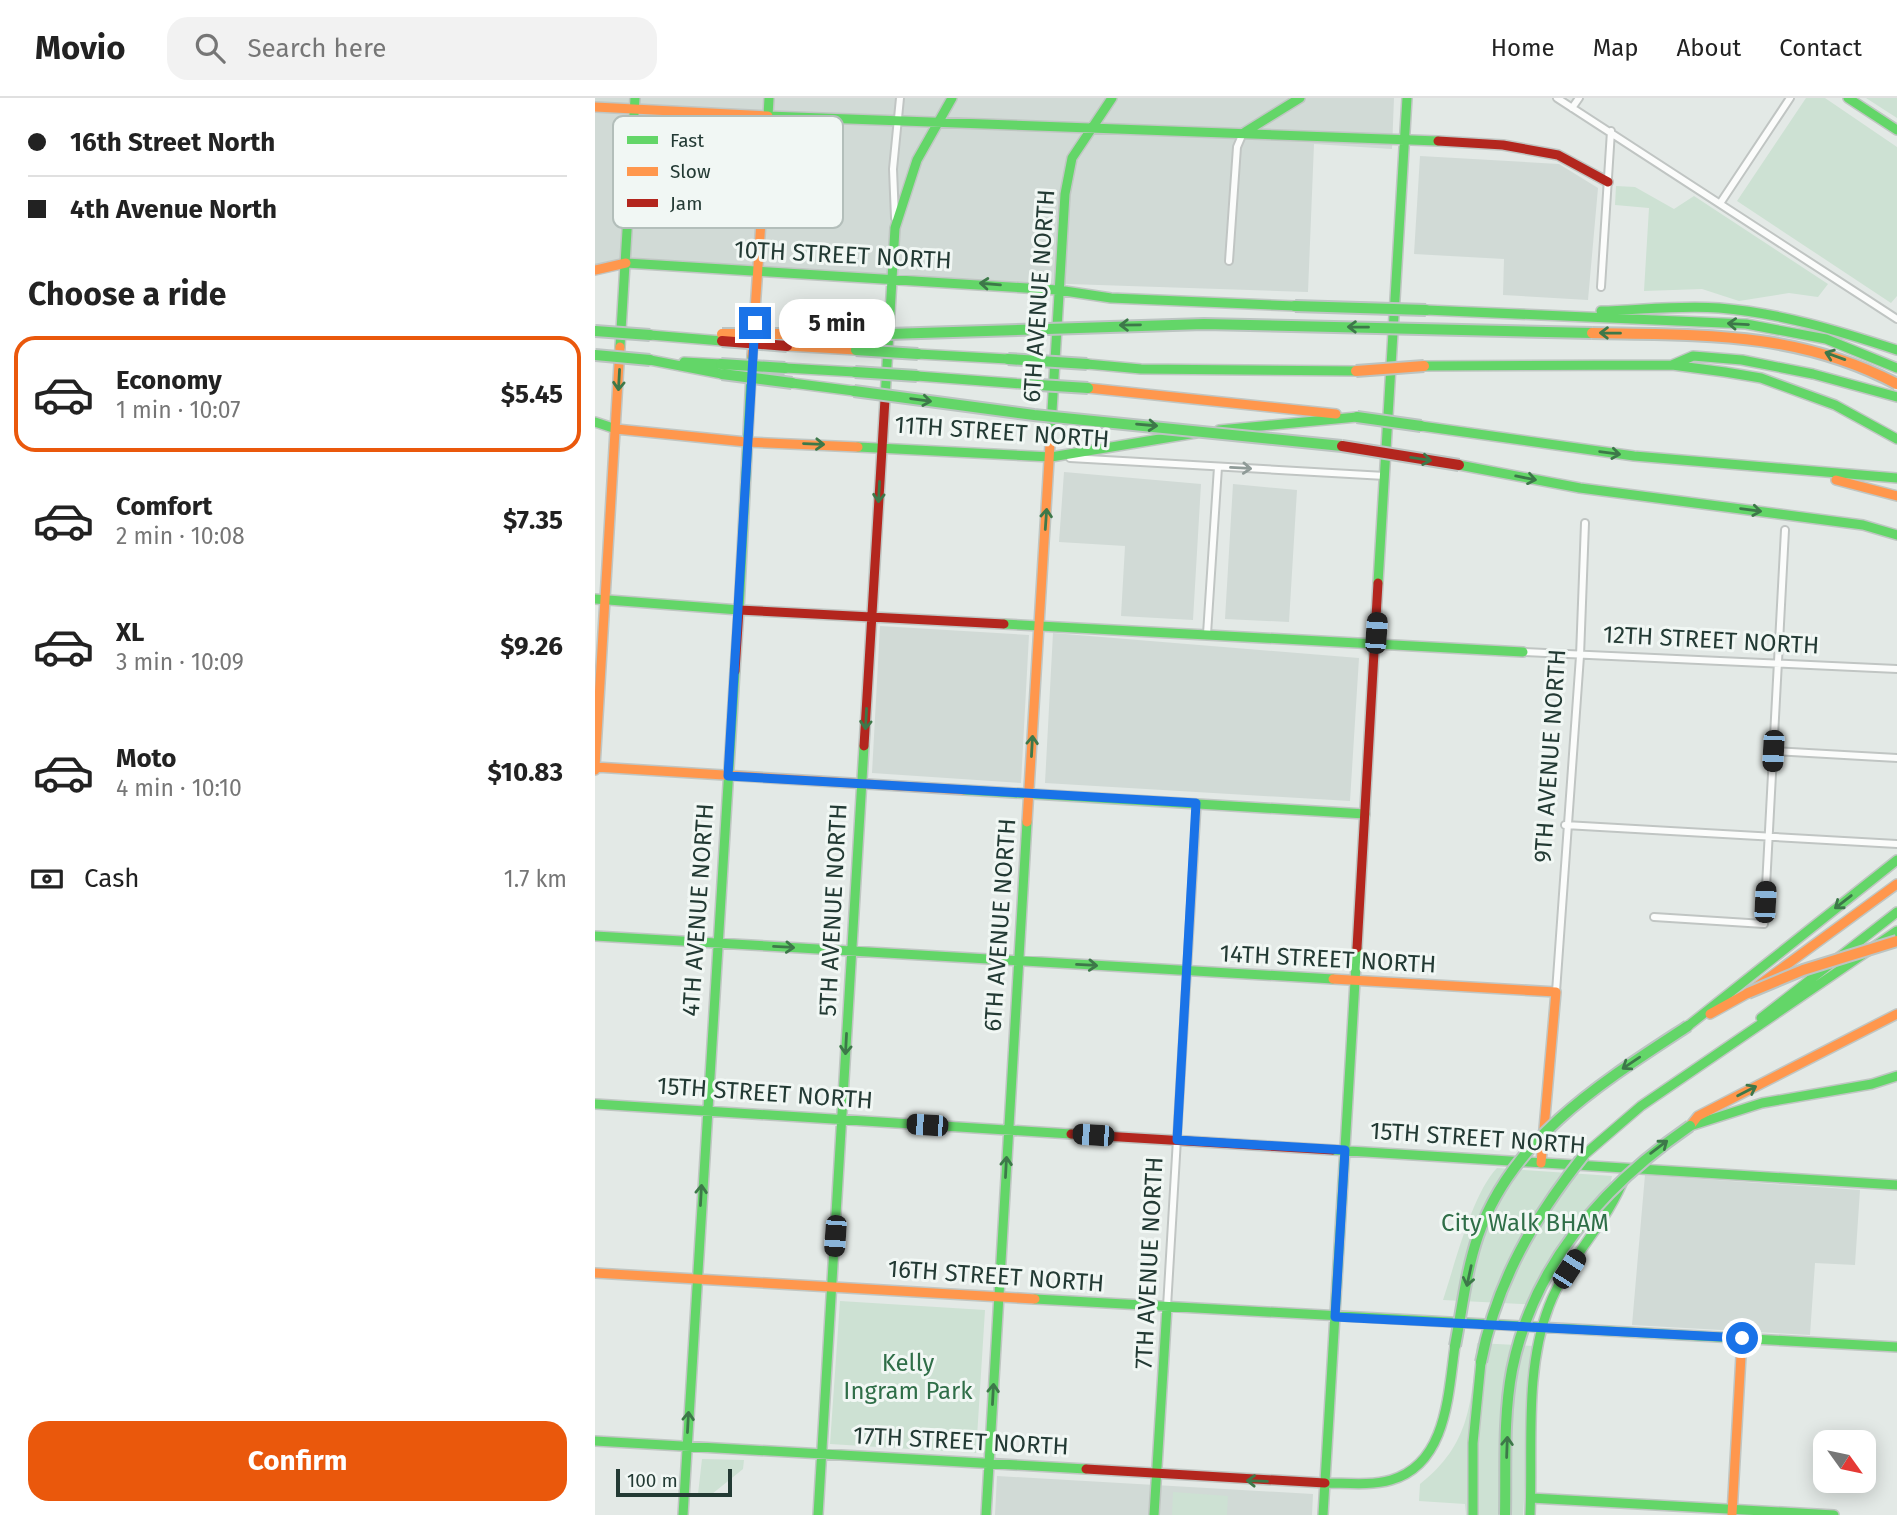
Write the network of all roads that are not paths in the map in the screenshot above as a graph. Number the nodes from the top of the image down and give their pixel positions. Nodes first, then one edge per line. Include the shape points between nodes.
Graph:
1 (769, 98) edge
2 (900, 98) edge
3 (952, 98) edge
4 (1112, 98) edge
5 (1300, 98) edge
6 (1407, 98) edge
7 (1557, 98) edge
8 (1579, 98) edge
9 (1790, 98) edge
10 (1848, 98) edge
11 (1285, 102) edge
12 (634, 104) edge
13 (595, 107) edge
14 (1572, 108) junction
15 (768, 116) joint
16 (843, 119) edge
17 (898, 121) junction
18 (936, 122) junction
19 (1092, 127) junction
20 (1897, 130) edge
21 (1611, 131) junction
22 (1243, 132) junction
23 (1405, 140) junction
24 (1608, 182) junction
25 (1721, 202) junction
26 (628, 228) edge
27 (762, 228) edge
28 (895, 228) junction
29 (1229, 261) dead end
30 (626, 263) junction
31 (595, 270) edge
32 (759, 272) junction
33 (892, 279) junction
34 (1601, 287) dead end
35 (1058, 290) junction
36 (1530, 313) junction
37 (1897, 319) edge
38 (595, 331) edge
39 (722, 337) junction
40 (1897, 349) edge
41 (595, 355) edge
42 (1672, 365) junction
43 (1897, 368) edge
44 (722, 369) junction
45 (1897, 384) edge
46 (1897, 397) edge
47 (1357, 417) junction
48 (595, 422) edge
49 (616, 429) junction
50 (1897, 439) edge
51 (746, 442) junction
52 (882, 446) junction
53 (1051, 457) junction
54 (1217, 467) junction
55 (1809, 473) junction
56 (1385, 476) junction
57 (1897, 478) edge
58 (1897, 496) edge
59 (1585, 523) dead end
60 (1785, 530) dead end
61 (1897, 535) edge
62 (600, 599) edge
63 (739, 610) junction
64 (872, 615) junction
65 (1039, 625) junction
66 (1207, 634) junction
67 (1375, 644) junction
68 (1523, 652) joint
69 (1580, 656) junction
70 (1778, 665) junction
71 (1897, 669) edge
72 (1773, 751) junction
73 (1897, 758) edge
74 (595, 768) edge
75 (728, 776) junction
76 (862, 783) junction
77 (1029, 793) junction
78 (1196, 803) junction
79 (1365, 814) junction
80 (1565, 825) junction
81 (1769, 838) junction
82 (1897, 844) edge
83 (1897, 860) edge
84 (1897, 884) edge
85 (1897, 912) edge
86 (1654, 918) dead end
87 (1897, 931) edge
88 (595, 936) edge
89 (1897, 941) edge
90 (716, 944) junction
91 (852, 951) junction
92 (1019, 961) junction
93 (1187, 972) junction
94 (1355, 982) junction
95 (1556, 992) junction
96 (1748, 993) junction
97 (1897, 1014) edge
98 (1688, 1026) junction
99 (1704, 1065) junction
100 (1897, 1076) edge
101 (595, 1104) edge
102 (706, 1111) junction
103 (842, 1119) junction
104 (1689, 1126) junction
105 (1009, 1130) junction
106 (1177, 1140) junction
107 (1345, 1150) junction
108 (1541, 1163) junction
109 (1627, 1168) junction
110 (1897, 1185) edge
111 (595, 1273) edge
112 (697, 1279) junction
113 (832, 1286) junction
114 (999, 1296) junction
115 (1167, 1307) junction
116 (1335, 1317) junction
117 (1544, 1329) junction
118 (1742, 1338) junction
119 (1897, 1347) edge
120 (595, 1441) edge
121 (687, 1446) junction
122 (822, 1455) junction
123 (989, 1462) junction
124 (1157, 1476) junction
125 (1325, 1483) junction
126 (1531, 1499) junction
127 (1732, 1512) edge
128 (683, 1515) edge
129 (818, 1515) edge
130 (986, 1515) edge
131 (1154, 1515) edge
132 (1324, 1515) edge
133 (1473, 1515) edge
134 (1504, 1515) edge
135 (1530, 1515) edge
136 (1835, 1515) edge

1 - 15 main road, 4TH AVENUE NORTH
2 - 17 street, 5TH AVENUE NORTH
3 - 18 main road
4 - 19 main road, 6TH AVENUE NORTH
5 - 11 main road
6 - 23 main road
7 - 14 street
8 - 14 street
9 - 25 street
10 - 20 main road
11 - 22 main road
12 - 13 main road
12 - 15 main road
14 - 21 street
16 - 17 main road
17 - 18 main road
17 - 28 street, 5TH AVENUE NORTH via 893,169
18 - 19 main road
18 - 28 main road via 905,189
19 - 22 main road
19 - 35 main road, 6TH AVENUE NORTH via 1072,158
21 - 24 street
21 - 25 street
22 - 23 main road
22 - 29 street via 1237,147
23 - 24 main road via 1503,145 1558,155
23 - 56 main road
24 - 34 street
25 - 37 street
26 - 30 main road
27 - 32 main road, 4TH AVENUE NORTH
28 - 33 main road, 5TH AVENUE NORTH
30 - 31 main road, 10TH STREET NORTH
30 - 32 main road, 10TH STREET NORTH
30 -> 49 main road
32 - 33 main road, 10TH STREET NORTH
32 - 51 main road, 4TH AVENUE NORTH
35 -> 33 main road, 10TH STREET NORTH
33 - 52 main road, 5TH AVENUE NORTH
35 - 36 main road, 10TH STREET NORTH, bridge via 1111,298
35 - 53 main road, 6TH AVENUE NORTH
36 - 40 main road via 1717,307 1798,319
43 -> 36 main road via 1826,339 1768,327
38 - 39 main road, bridge
39 - 42 main road, bridge via 787,346 1141,369 1356,371 1424,366
45 -> 39 main road, bridge via 1805,346 1741,336 1203,324
41 - 44 main road, bridge
42 - 46 main road via 1693,356 1742,360 1813,373
42 - 50 main road via 1761,378 1835,405
44 - 47 main road, bridge via 785,368 1088,388
44 -> 61 main road, bridge via 792,383 1034,415 1325,443 1580,488 1863,524
47 - 53 main road via 1194,433
47 -> 55 main road, bridge via 1634,456
48 - 49 main road, 11TH STREET NORTH
49 - 51 main road, 11TH STREET NORTH
49 - 62 main road
51 -> 52 main road, 11TH STREET NORTH
51 - 63 main road, 4TH AVENUE NORTH
52 - 53 main road, 11TH STREET NORTH
52 -> 64 main road, 5TH AVENUE NORTH
53 - 54 street, 11TH STREET NORTH
65 -> 53 main road, 6TH AVENUE NORTH
54 -> 56 street, 11TH STREET NORTH
54 - 66 street
55 - 57 main road
55 - 58 main road
56 - 67 main road
59 - 69 street, 9TH AVENUE NORTH
60 - 70 street
62 - 63 main road
62 - 74 main road
63 - 64 main road
63 - 75 main road, 4TH AVENUE NORTH
64 - 65 main road
64 -> 76 main road, 5TH AVENUE NORTH
65 - 66 main road
77 -> 65 main road, 6TH AVENUE NORTH
66 - 67 main road
67 - 68 main road
67 - 79 main road
68 - 69 street, 12TH STREET NORTH
69 - 70 street, 12TH STREET NORTH
69 - 80 street, 9TH AVENUE NORTH
70 - 71 street, 12TH STREET NORTH
70 - 72 street
72 - 73 street
72 - 81 street
74 - 75 main road
75 - 76 main road
75 - 90 main road, 4TH AVENUE NORTH
76 - 77 main road
76 - 91 main road, 5TH AVENUE NORTH
77 - 78 main road
77 - 92 main road, 6TH AVENUE NORTH
78 - 79 main road
78 - 93 street, 7TH AVENUE NORTH
79 - 94 main road
80 - 81 street
80 - 95 street, 9TH AVENUE NORTH
81 - 82 street
81 - 86 street via 1764,923
83 -> 98 main road
84 - 96 main road, bridge
85 - 99 main road
87 - 99 main road
88 - 90 main road, 14TH STREET NORTH
89 - 96 main road, bridge via 1803,970
90 -> 91 main road, 14TH STREET NORTH
90 - 102 main road, 4TH AVENUE NORTH
91 - 92 main road, 14TH STREET NORTH
91 -> 103 main road, 5TH AVENUE NORTH
92 -> 93 main road, 14TH STREET NORTH
92 - 105 main road, 6TH AVENUE NORTH
93 - 94 main road, 14TH STREET NORTH
93 - 106 street, 7TH AVENUE NORTH
94 - 95 main road, 14TH STREET NORTH
94 - 107 main road
95 - 108 main road
96 - 98 main road
104 -> 97 main road via 1698,1116
98 -> 125 main road, 17TH STREET NORTH, bridge via 1561,1114 1513,1166 1478,1237 1443,1419 1435,1444 1422,1463 1394,1479
99 - 133 main road, bridge via 1640,1106 1597,1142 1534,1219 1489,1321 1481,1357
100 - 104 main road via 1762,1103
101 - 102 main road, 15TH STREET NORTH
102 - 103 main road, 15TH STREET NORTH
112 -> 102 main road, 4TH AVENUE NORTH
103 - 105 main road, 15TH STREET NORTH
103 - 113 main road, 5TH AVENUE NORTH
134 -> 104 main road, bridge via 1512,1368 1542,1285 1567,1242 1604,1196
105 - 106 main road, 15TH STREET NORTH
114 -> 105 main road, 6TH AVENUE NORTH
106 - 107 main road, 15TH STREET NORTH
106 - 115 street, 7TH AVENUE NORTH
107 - 108 main road, 15TH STREET NORTH
107 - 116 main road
108 - 109 main road, 15TH STREET NORTH
109 - 110 main road, 15TH STREET NORTH
109 - 117 main road via 1609,1213 1561,1281
111 - 112 main road, 16TH STREET NORTH
112 - 113 main road, 16TH STREET NORTH
121 -> 112 main road, 4TH AVENUE NORTH
113 - 114 main road, 16TH STREET NORTH
113 - 122 main road, 5TH AVENUE NORTH
114 - 115 main road, 16TH STREET NORTH
123 -> 114 main road, 6TH AVENUE NORTH
115 - 116 main road, 16TH STREET NORTH
115 - 124 main road, 7TH AVENUE NORTH
116 - 117 main road, 16TH STREET NORTH
116 - 125 main road
117 - 118 main road, 16TH STREET NORTH
117 - 126 main road via 1535,1382
118 - 119 main road, 16TH STREET NORTH
118 - 127 main road
120 - 121 main road, 17TH STREET NORTH
121 - 122 main road, 17TH STREET NORTH
121 - 128 main road, 4TH AVENUE NORTH
122 - 123 main road, 17TH STREET NORTH
122 - 129 main road, 5TH AVENUE NORTH
123 - 124 main road, 17TH STREET NORTH
123 - 130 main road, 6TH AVENUE NORTH
125 -> 124 main road, 17TH STREET NORTH
124 - 131 main road, 7TH AVENUE NORTH
125 - 132 main road
126 - 127 main road
126 - 135 main road
127 - 136 main road

